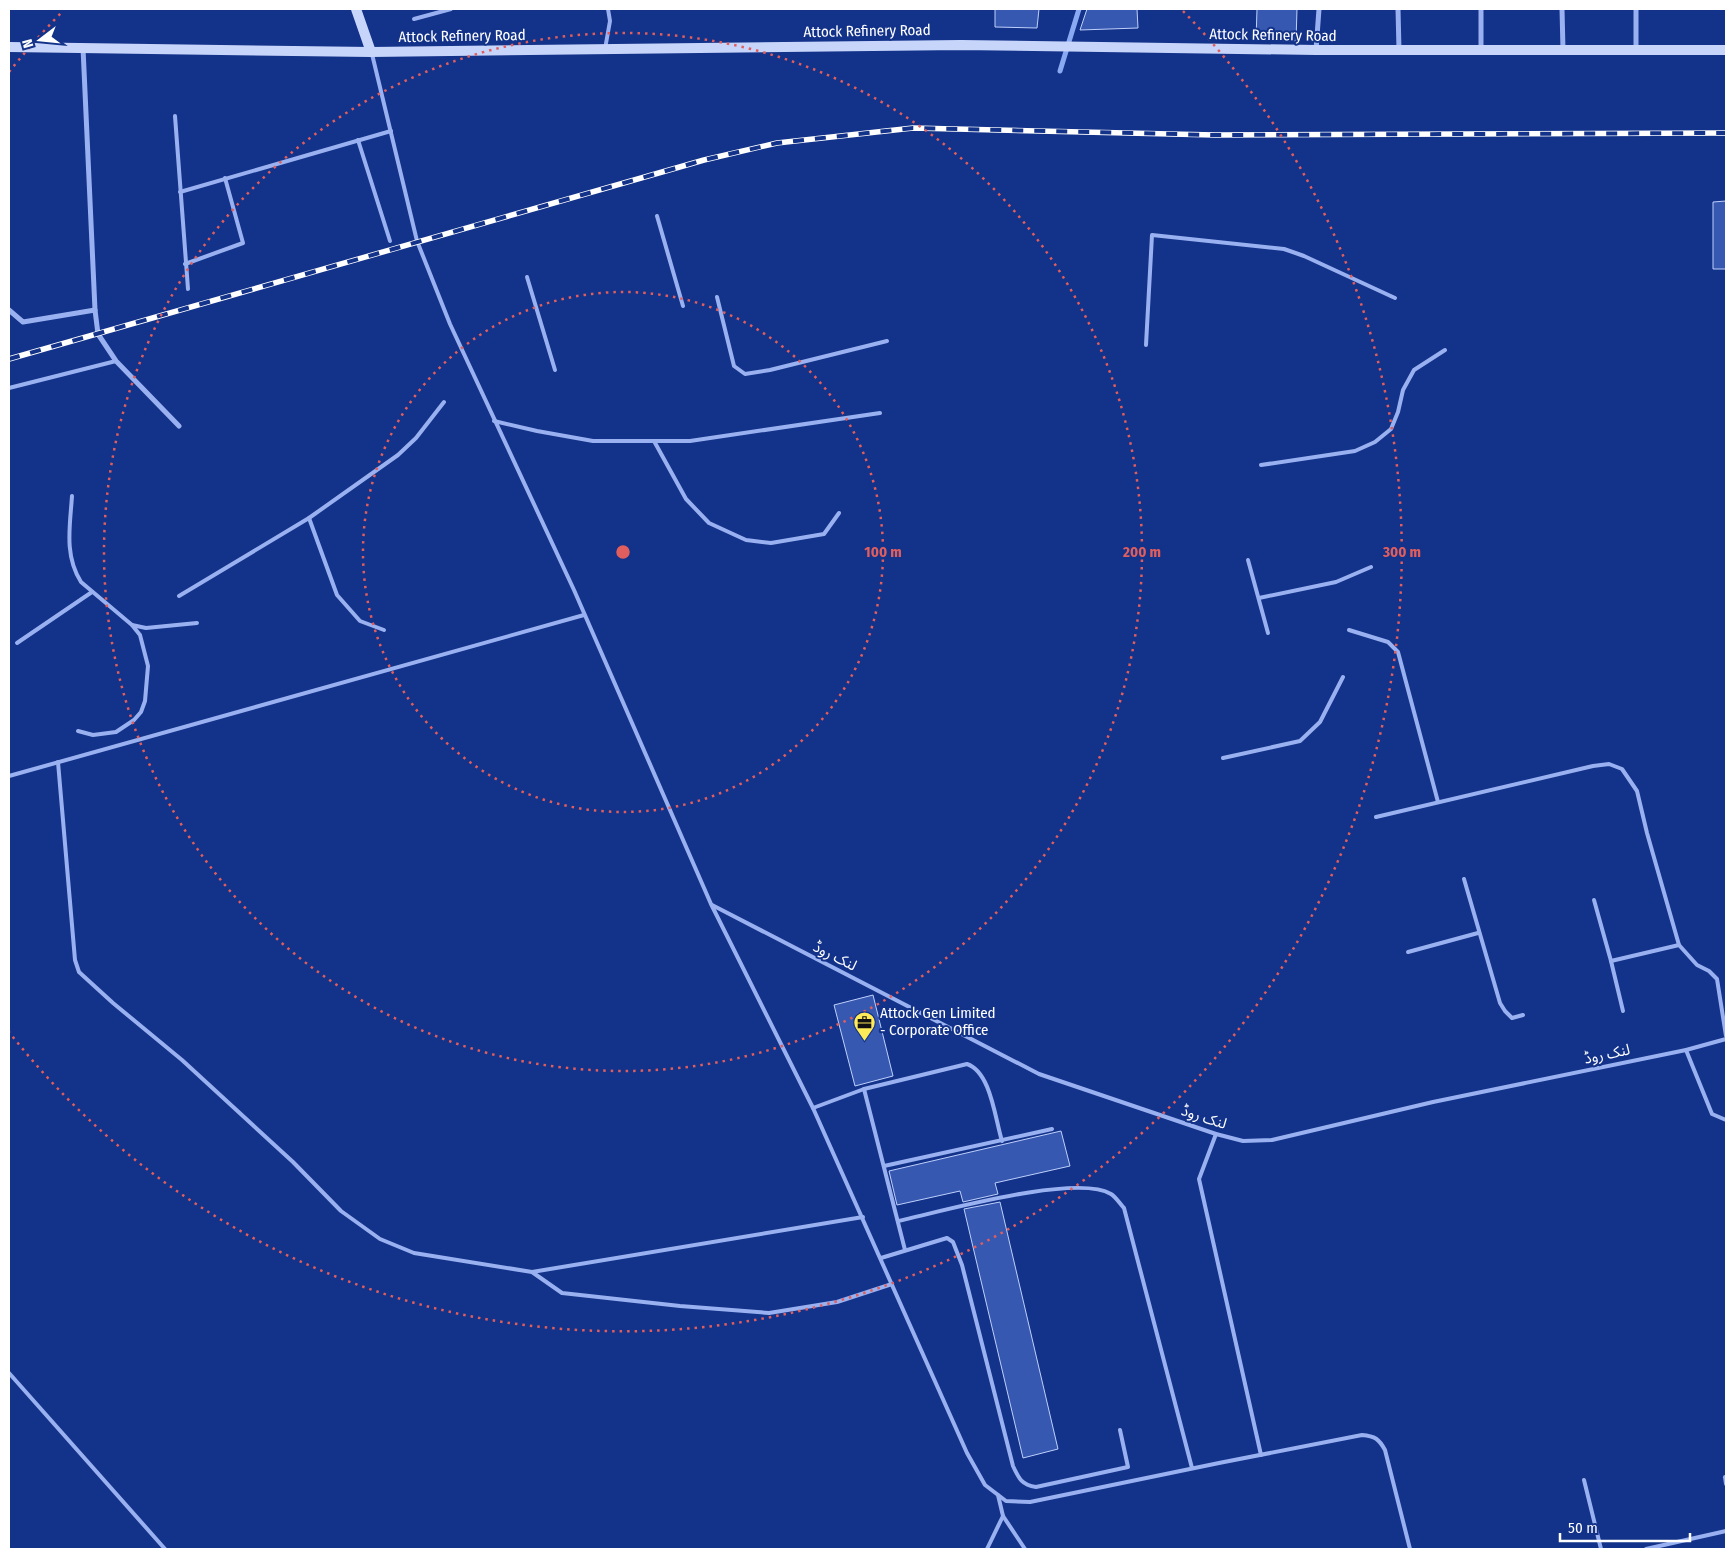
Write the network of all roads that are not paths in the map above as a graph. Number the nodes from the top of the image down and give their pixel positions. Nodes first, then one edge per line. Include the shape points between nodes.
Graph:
1 (356, 9) edge
2 (450, 9) edge
3 (608, 9) edge
4 (1319, 9) edge
5 (1398, 9) edge
6 (1481, 9) edge
7 (1562, 9) edge
8 (1636, 9) edge
9 (414, 19) dead end
10 (9, 47) edge
11 (83, 48) junction
12 (605, 49) junction
13 (1316, 50) junction
14 (1399, 50) junction
15 (1481, 50) junction
16 (1563, 50) junction
17 (1636, 50) junction
18 (1726, 50) edge
19 (371, 52) junction
20 (175, 116) dead end
21 (391, 131) junction
22 (358, 140) junction
23 (225, 178) junction
24 (180, 192) junction
25 (657, 216) dead end
26 (390, 241) dead end
27 (185, 264) junction
28 (527, 277) dead end
29 (188, 290) dead end
30 (717, 297) dead end
31 (1395, 298) dead end
32 (683, 306) dead end
33 (9, 310) edge
34 (95, 310) junction
35 (887, 341) dead end
36 (1146, 345) dead end
37 (1446, 350) dead end
38 (116, 361) junction
39 (555, 370) dead end
40 (9, 388) edge
41 (444, 402) dead end
42 (880, 413) dead end
43 (494, 421) junction
44 (178, 426) dead end
45 (654, 441) junction
46 (1261, 465) dead end
47 (72, 496) dead end
48 (839, 513) dead end
49 (309, 518) junction
50 (1248, 560) dead end
51 (1371, 567) dead end
52 (92, 592) junction
53 (179, 596) dead end
54 (1259, 598) junction
55 (584, 615) junction
56 (197, 623) dead end
57 (132, 625) junction
58 (384, 630) dead end
59 (1349, 630) dead end
60 (1268, 633) dead end
61 (18, 643) dead end
62 (1343, 677) dead end
63 (78, 731) dead end
64 (1223, 758) dead end
65 (58, 762) junction
66 (9, 776) edge
67 (1438, 802) junction
68 (1376, 817) dead end
69 (1464, 879) dead end
70 (1594, 900) dead end
71 (711, 904) junction
72 (1478, 933) junction
73 (1679, 945) junction
74 (1408, 952) dead end
75 (1611, 961) junction
76 (1622, 1011) dead end
77 (1523, 1015) dead end
78 (1726, 1038) edge
79 (1686, 1050) junction
80 (864, 1088) junction
81 (813, 1108) junction
82 (1726, 1120) edge
83 (1052, 1129) dead end
84 (1216, 1134) junction
85 (1002, 1141) junction
86 (884, 1166) junction
87 (863, 1217) junction
88 (898, 1221) junction
89 (905, 1250) junction
90 (881, 1258) junction
91 (532, 1272) junction
92 (892, 1284) junction
93 (9, 1373) edge
94 (1120, 1430) dead end
95 (1261, 1455) junction
96 (1192, 1468) junction
97 (1725, 1477) dead end
98 (1584, 1480) dead end
99 (1726, 1484) edge
100 (998, 1495) junction
101 (1003, 1516) junction
102 (1726, 1531) edge
103 (165, 1549) edge
104 (987, 1549) edge
105 (1025, 1549) edge
106 (1410, 1549) edge
107 (1601, 1549) edge
108 (1646, 1549) edge

1 - 19 street
2 - 9 lane
3 - 12 lane via 610,21
4 - 13 street
5 - 14 street
6 - 15 street
7 - 16 street
8 - 17 street
10 - 11 street, Attock Refinery Road
11 - 19 street, Attock Refinery Road
11 - 34 street
12 - 13 street, Attock Refinery Road via 951,45
12 - 19 street, Attock Refinery Road
13 - 14 street, Attock Refinery Road
14 - 15 street, Attock Refinery Road
15 - 16 street, Attock Refinery Road
16 - 17 street, Attock Refinery Road
17 - 18 street, Attock Refinery Road
19 - 21 lane
20 - 24 lane
21 - 22 lane
21 - 43 lane via 417,241
22 - 23 lane
22 - 26 lane
23 - 24 lane
23 - 27 lane via 243,244
24 - 27 lane
25 - 32 lane
27 - 29 lane
28 - 39 lane
30 - 35 lane via 734,366 745,374
31 - 36 lane via 1284,249 1152,235
33 - 34 street via 23,322
34 - 38 street via 98,334
37 - 46 lane via 1414,370 1403,390 1392,429 1375,442 1355,451
38 - 40 lane
38 - 44 street
41 - 49 lane via 398,455
42 - 45 lane via 690,441
43 - 45 lane via 593,441
43 - 55 lane
45 - 48 lane via 686,499 709,522 746,540 771,543 824,534
47 - 52 lane via 71,562 81,582
49 - 53 lane
49 - 58 lane via 337,595 360,621
50 - 54 lane
51 - 54 lane via 1336,582
52 - 57 lane
52 - 61 lane
54 - 60 lane
55 - 65 lane
55 - 71 lane
56 - 57 lane via 146,628
57 - 63 lane via 140,635 148,666 141,712 116,732 93,735
59 - 67 lane via 1388,642 1398,652
62 - 64 lane via 1320,722 1300,741
65 - 66 lane
65 - 91 lane via 75,960 80,972 293,1162 341,1212 380,1239 414,1253
67 - 68 lane
67 - 73 lane via 1593,766 1609,764 1622,769 1637,791
69 - 72 lane
70 - 75 lane
71 - 81 lane
71 - 84 lane, لنک روڈ via 1039,1074
72 - 74 lane
72 - 77 lane via 1500,1003 1512,1018
73 - 75 lane
73 - 78 lane via 1697,965 1716,978
75 - 76 lane
78 - 79 lane, لنک روڈ
79 - 82 lane via 1712,1114
79 - 84 lane, لنک روڈ via 1433,1102 1272,1140 1243,1141
80 - 81 lane
80 - 85 lane via 967,1064 982,1075
80 - 86 lane
81 - 87 lane
83 - 85 lane
84 - 95 lane via 1199,1179
85 - 86 lane
86 - 88 lane
87 - 90 lane
87 - 91 lane
88 - 89 lane
88 - 96 lane via 1048,1189 1090,1188 1112,1195 1124,1208
89 - 90 lane
89 - 94 lane via 947,1238 953,1242 962,1265 1013,1466 1020,1480 1036,1487 1128,1467
90 - 92 lane
91 - 92 lane via 562,1293 769,1313 837,1302
92 - 100 lane via 967,1453 985,1485
93 - 103 lane
95 - 96 lane
95 - 106 lane via 1356,1436 1373,1436 1385,1450
96 - 100 lane via 1030,1502 1006,1501
97 - 99 lane
98 - 107 lane
100 - 101 lane
101 - 104 lane
101 - 105 lane
102 - 108 lane

